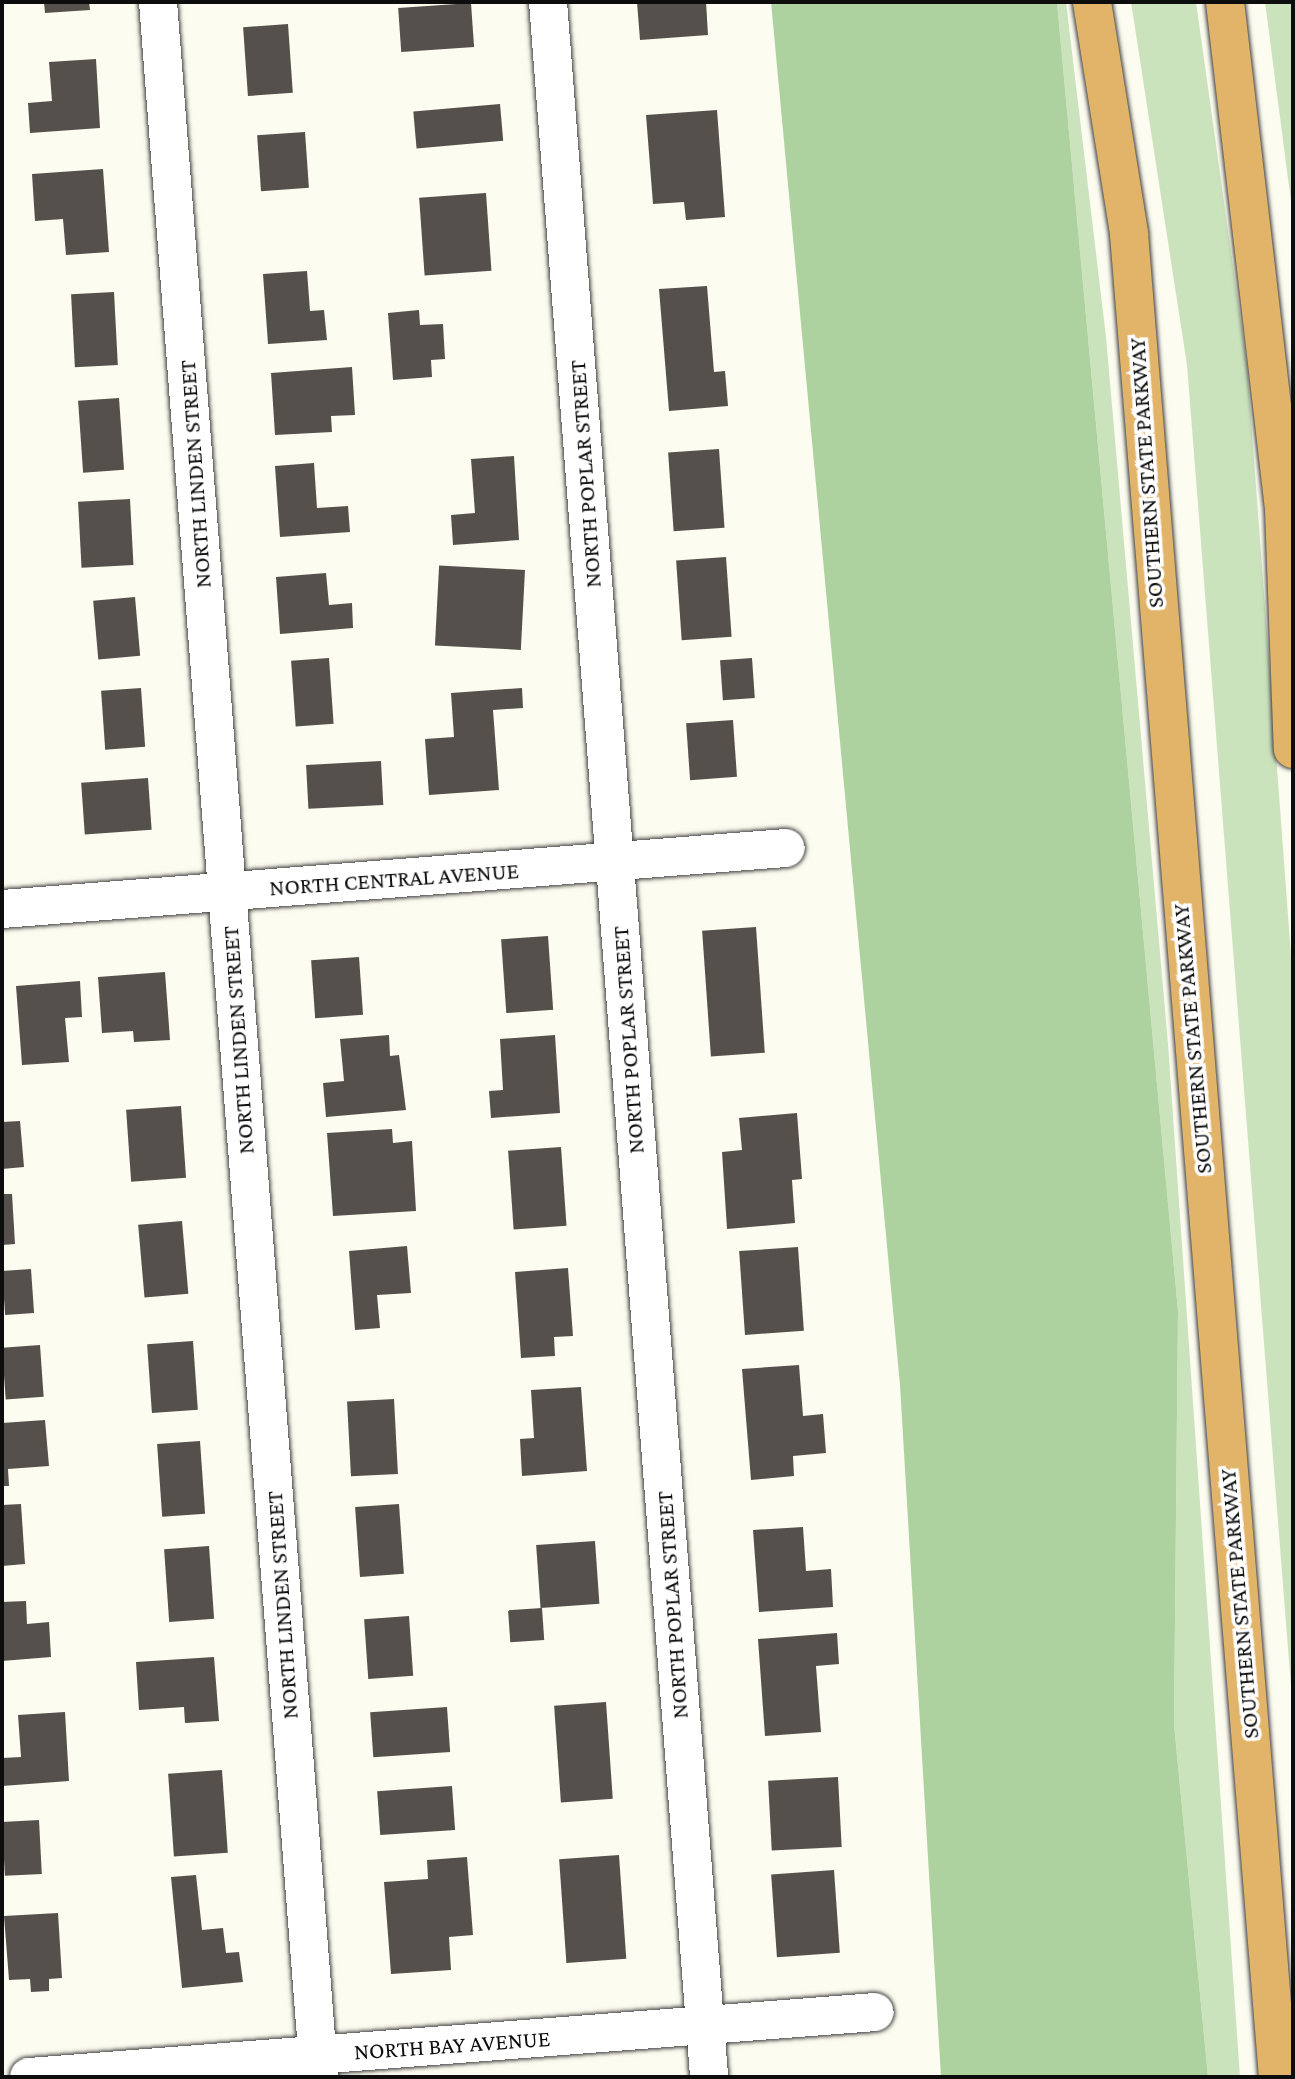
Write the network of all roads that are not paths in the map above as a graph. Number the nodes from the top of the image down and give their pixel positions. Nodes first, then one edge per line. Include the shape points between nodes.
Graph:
1 (158, 2) edge
2 (548, 2) edge
3 (1092, 2) edge
4 (1225, 2) edge
5 (1293, 749) edge
6 (786, 848) dead end
7 (615, 862) junction
8 (227, 892) junction
9 (2, 909) edge
10 (875, 2012) dead end
11 (705, 2025) junction
12 (318, 2066) edge
13 (29, 2077) edge
14 (709, 2077) edge
15 (1278, 2077) edge

1 - 8 street, NORTH LINDEN STREET
2 - 7 street, NORTH POPLAR STREET
3 - 15 highway, SOUTHERN STATE PARKWAY via 1129,234
4 - 5 highway via 1282,496
6 - 7 street, NORTH CENTRAL AVENUE
7 - 8 street, NORTH CENTRAL AVENUE
7 - 11 street, NORTH POPLAR STREET
8 - 9 street, NORTH CENTRAL AVENUE
8 - 12 street, NORTH LINDEN STREET
10 - 11 street, NORTH BAY AVENUE
11 - 12 street, NORTH BAY AVENUE
11 - 14 street, NORTH POPLAR STREET
12 - 13 street, NORTH BAY AVENUE

